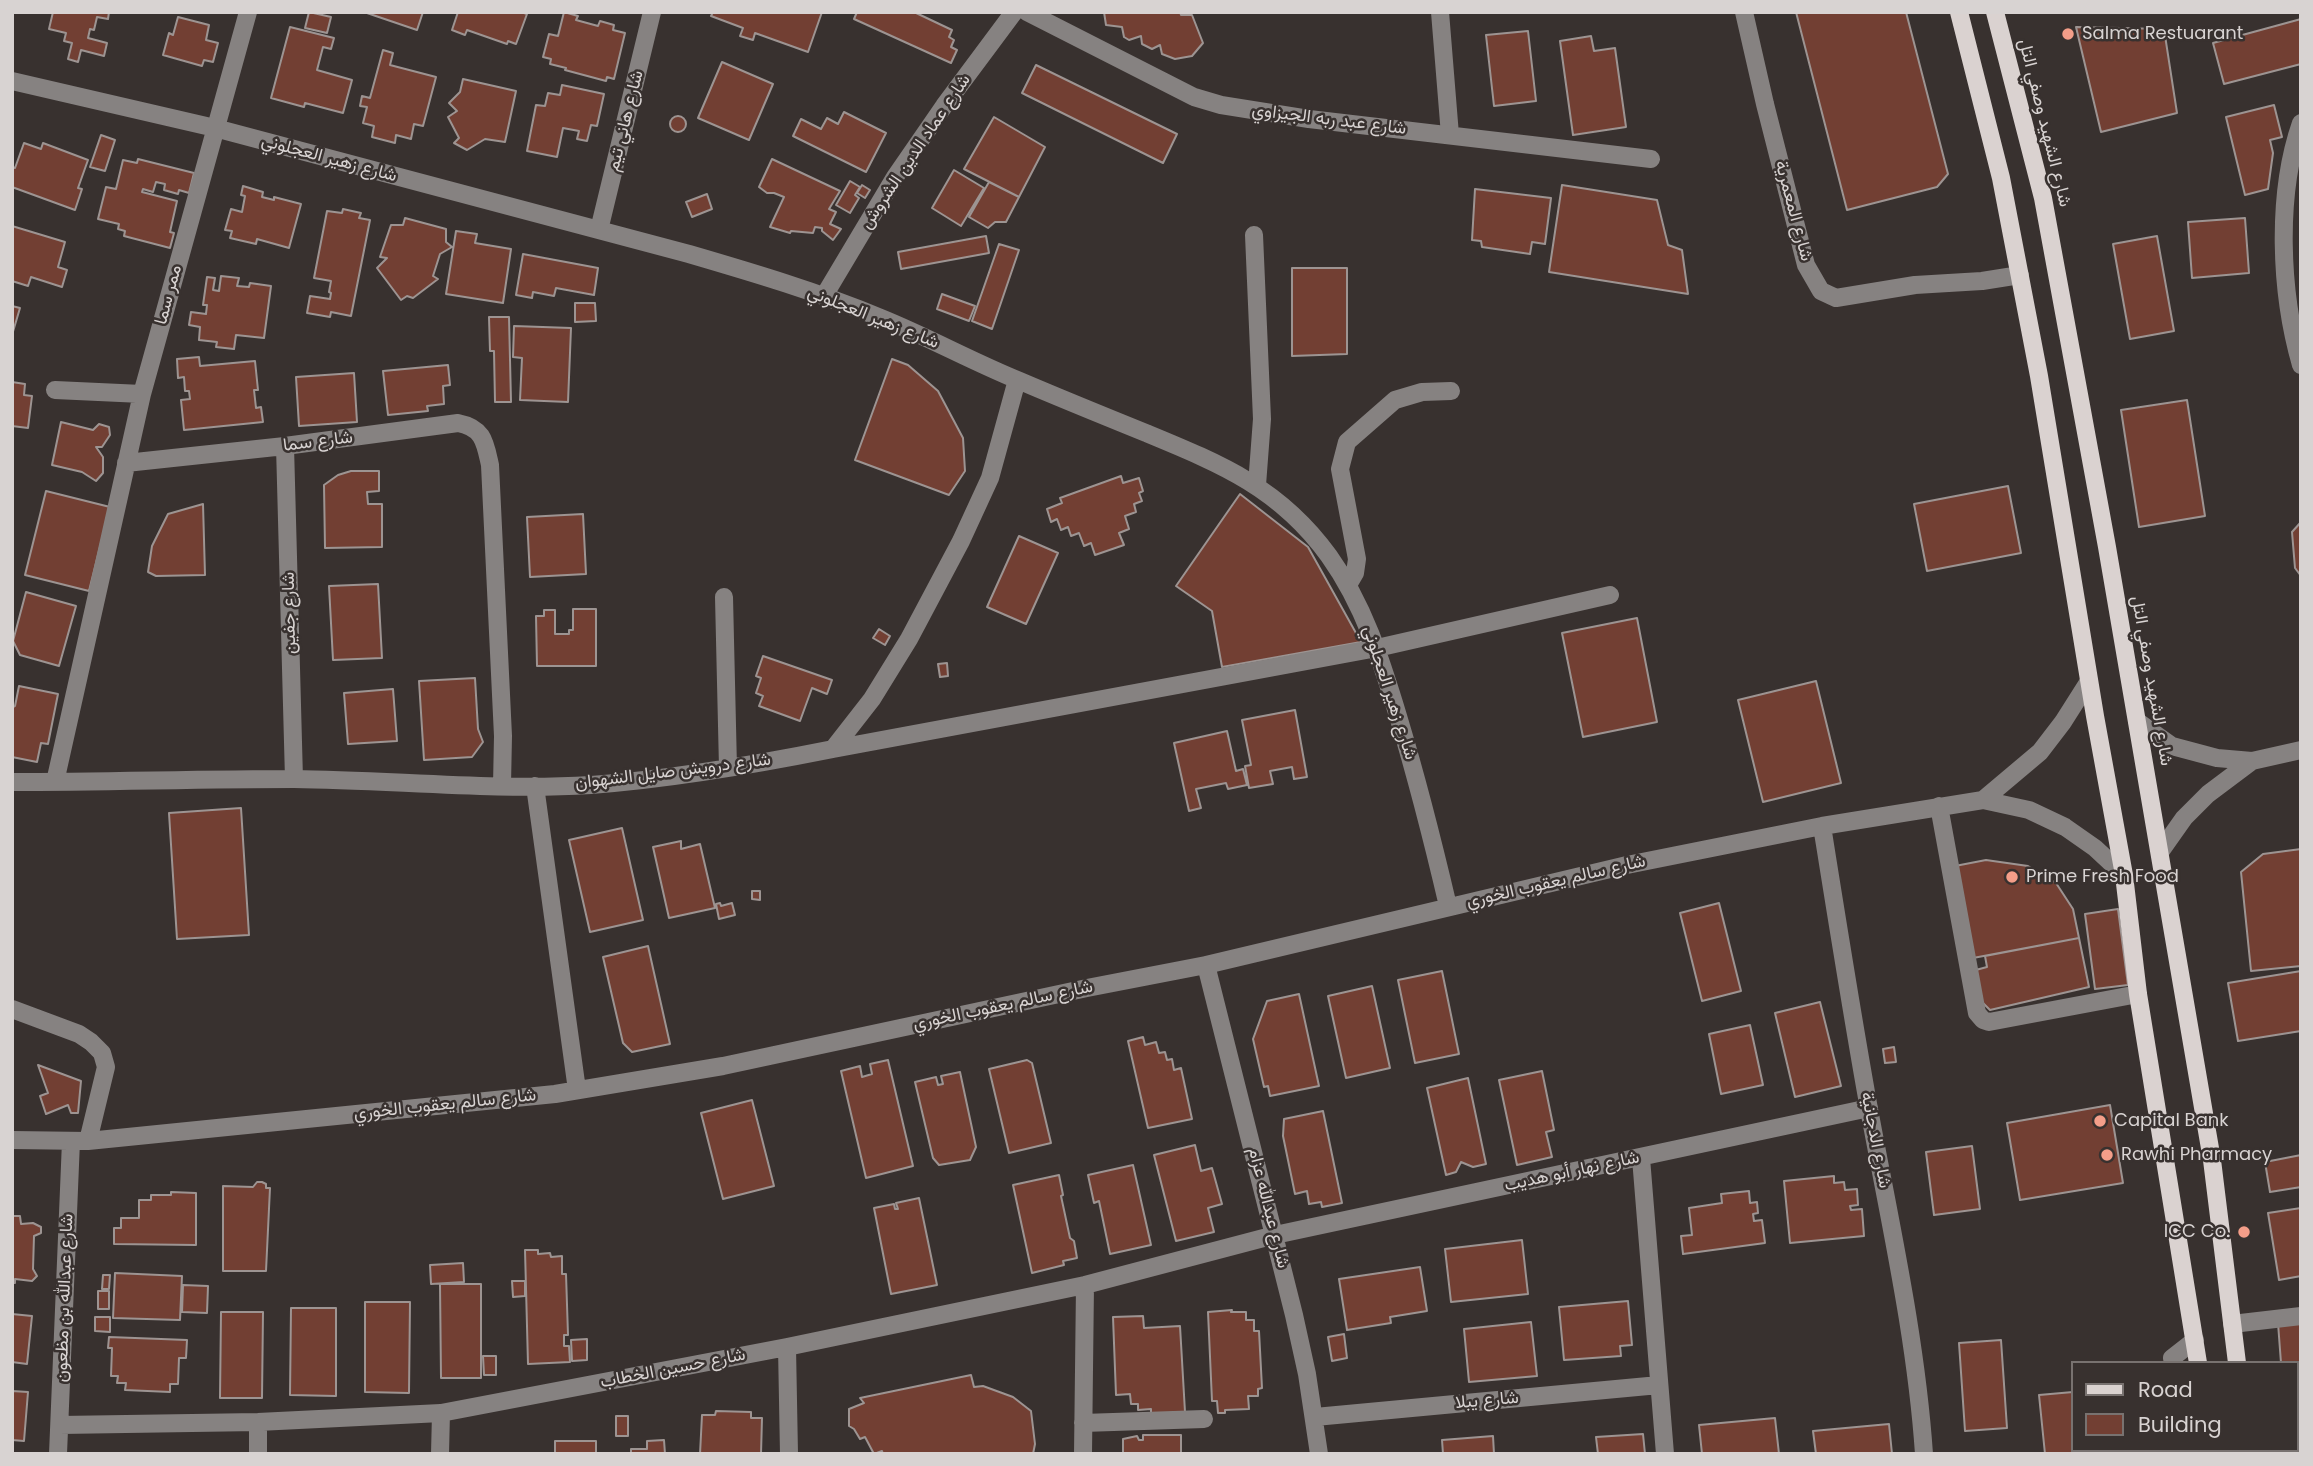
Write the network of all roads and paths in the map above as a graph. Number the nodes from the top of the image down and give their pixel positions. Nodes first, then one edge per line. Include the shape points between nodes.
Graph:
1 (248, 12) edge
2 (652, 12) edge
3 (1014, 12) edge
4 (1027, 12) edge
5 (1440, 12) edge
6 (1744, 12) edge
7 (1995, 13) edge
8 (1960, 18) edge
9 (12, 81) edge
10 (2301, 123) edge
11 (215, 128) junction
12 (1450, 135) junction
13 (1651, 159) dead end
14 (599, 230) junction
15 (1254, 235) dead end
16 (2020, 275) junction
17 (824, 296) junction
18 (2301, 365) edge
19 (1017, 380) junction
20 (55, 390) dead end
21 (1451, 391) dead end
22 (142, 394) junction
23 (285, 446) junction
24 (126, 463) junction
25 (1257, 485) junction
26 (1348, 585) junction
27 (1610, 594) dead end
28 (724, 597) dead end
29 (1377, 648) junction
30 (2089, 681) junction
31 (2137, 721) junction
32 (832, 748) junction
33 (2301, 750) edge
34 (2252, 761) junction
35 (728, 768) junction
36 (294, 779) junction
37 (12, 782) edge
38 (55, 782) junction
39 (502, 785) junction
40 (535, 786) junction
41 (1983, 800) junction
42 (1938, 806) junction
43 (1822, 826) junction
44 (2160, 852) junction
45 (2124, 875) junction
46 (1448, 906) junction
47 (1206, 965) junction
48 (2138, 994) junction
49 (12, 1009) edge
50 (576, 1090) junction
51 (1869, 1108) junction
52 (12, 1140) edge
53 (80, 1141) junction
54 (1641, 1158) junction
55 (1275, 1235) junction
56 (1085, 1284) junction
57 (2301, 1316) edge
58 (2232, 1324) junction
59 (2195, 1340) junction
60 (787, 1347) junction
61 (2173, 1361) edge
62 (2197, 1361) edge
63 (2237, 1361) edge
64 (1659, 1385) junction
65 (441, 1413) junction
66 (1315, 1417) junction
67 (1204, 1419) dead end
68 (258, 1422) junction
69 (1083, 1423) junction
70 (60, 1425) junction
71 (58, 1454) edge
72 (258, 1454) edge
73 (440, 1454) edge
74 (789, 1454) edge
75 (1083, 1454) edge
76 (1319, 1454) edge
77 (1665, 1454) edge
78 (1924, 1454) edge

1 - 11 street, ممر سما
2 - 14 street, شارع هاني تيم
3 - 17 street, شارع عماد الدين الشروش via 895,177
4 - 12 street, شارع عبد ربه الجيزاوي via 1194,97 1221,105
5 - 12 street
6 - 16 street, شارع المعمرية via 1807,265 1821,291 1836,298
7 - 31 main road, شارع الشهيد وصفي التل via 2043,198
8 - 16 main road via 2001,178
9 - 11 street, شارع زهير العجلوني
10 - 18 street via 2289,172 2284,230 2286,288
11 - 14 street, شارع زهير العجلوني
11 - 22 street, ممر سما
12 - 13 street, شارع عبد ربه الجيزاوي
14 - 17 street, شارع زهير العجلوني
15 - 25 street via 1262,419
16 - 30 main road
17 - 19 street, شارع زهير العجلوني
19 - 25 street, شارع زهير العجلوني via 1196,454
19 - 32 street via 990,478 961,541 872,699
20 - 22 street
21 - 26 street via 1422,392 1395,400 1347,442 1340,469 1357,559
22 - 24 street, ممر سما
23 - 24 street, شارع سما
23 - 36 street, شارع جفين
23 - 39 street, شارع سما via 458,424 478,431 490,465
24 - 38 street
25 - 26 street, شارع زهير العجلوني via 1309,531
26 - 29 street, شارع زهير العجلوني
27 - 29 street, شارع درويش صايل الشهوان
28 - 35 street
29 - 32 street, شارع درويش صايل الشهوان
29 - 46 street, شارع زهير العجلوني
30 - 41 street via 2040,752
30 - 45 main road
31 - 34 street via 2160,739 2185,750
31 - 44 main road, شارع الشهيد وصفي التل
32 - 35 street, شارع درويش صايل الشهوان
33 - 34 street
34 - 44 street via 2208,794
35 - 40 street, شارع درويش صايل الشهوان via 605,783
36 - 38 street, شارع درويش صايل الشهوان
36 - 39 street, شارع درويش صايل الشهوان
37 - 38 street, شارع درويش صايل الشهوان
39 - 40 street, شارع درويش صايل الشهوان
40 - 50 street
41 - 42 street, شارع سالم يعقوب الخوري
41 - 45 street, شارع سالم يعقوب الخوري via 2029,810 2065,827
42 - 43 street, شارع سالم يعقوب الخوري
42 - 48 street via 1980,1017 1989,1022
43 - 46 street, شارع سالم يعقوب الخوري
43 - 51 street, شارع الدجانية
44 - 58 main road, شارع الشهيد وصفي التل via 2212,1160
45 - 48 main road
46 - 47 street, شارع سالم يعقوب الخوري
47 - 50 street, شارع سالم يعقوب الخوري via 723,1066
47 - 55 street, شارع عبدالله عزام
48 - 59 main road
49 - 53 street, شارع عبدالله بن مظعون via 79,1034 102,1053 106,1067
50 - 53 street, شارع سالم يعقوب الخوري
51 - 54 street, شارع نهار أبو هديب
51 - 78 street, شارع الدجانية via 1921,1404
52 - 53 street, شارع سالم يعقوب الخوري
53 - 70 street, شارع عبدالله بن مظعون
54 - 55 street, شارع نهار أبو هديب
54 - 64 street
55 - 56 street, شارع حسين الخطاب
55 - 66 street, شارع عبدالله عزام
56 - 60 street, شارع حسين الخطاب
56 - 69 street
57 - 58 street
58 - 63 main road, شارع الشهيد وصفي التل
59 - 61 street
59 - 62 main road
60 - 65 street, شارع حسين الخطاب
60 - 74 street
64 - 66 street, شارع يبلا
64 - 77 street
65 - 68 street, شارع حسين الخطاب
65 - 73 street
66 - 76 street, شارع عبدالله عزام
67 - 69 street
68 - 70 street, شارع حسين الخطاب
68 - 72 street
69 - 75 street
70 - 71 street, شارع عبدالله بن مظعون

